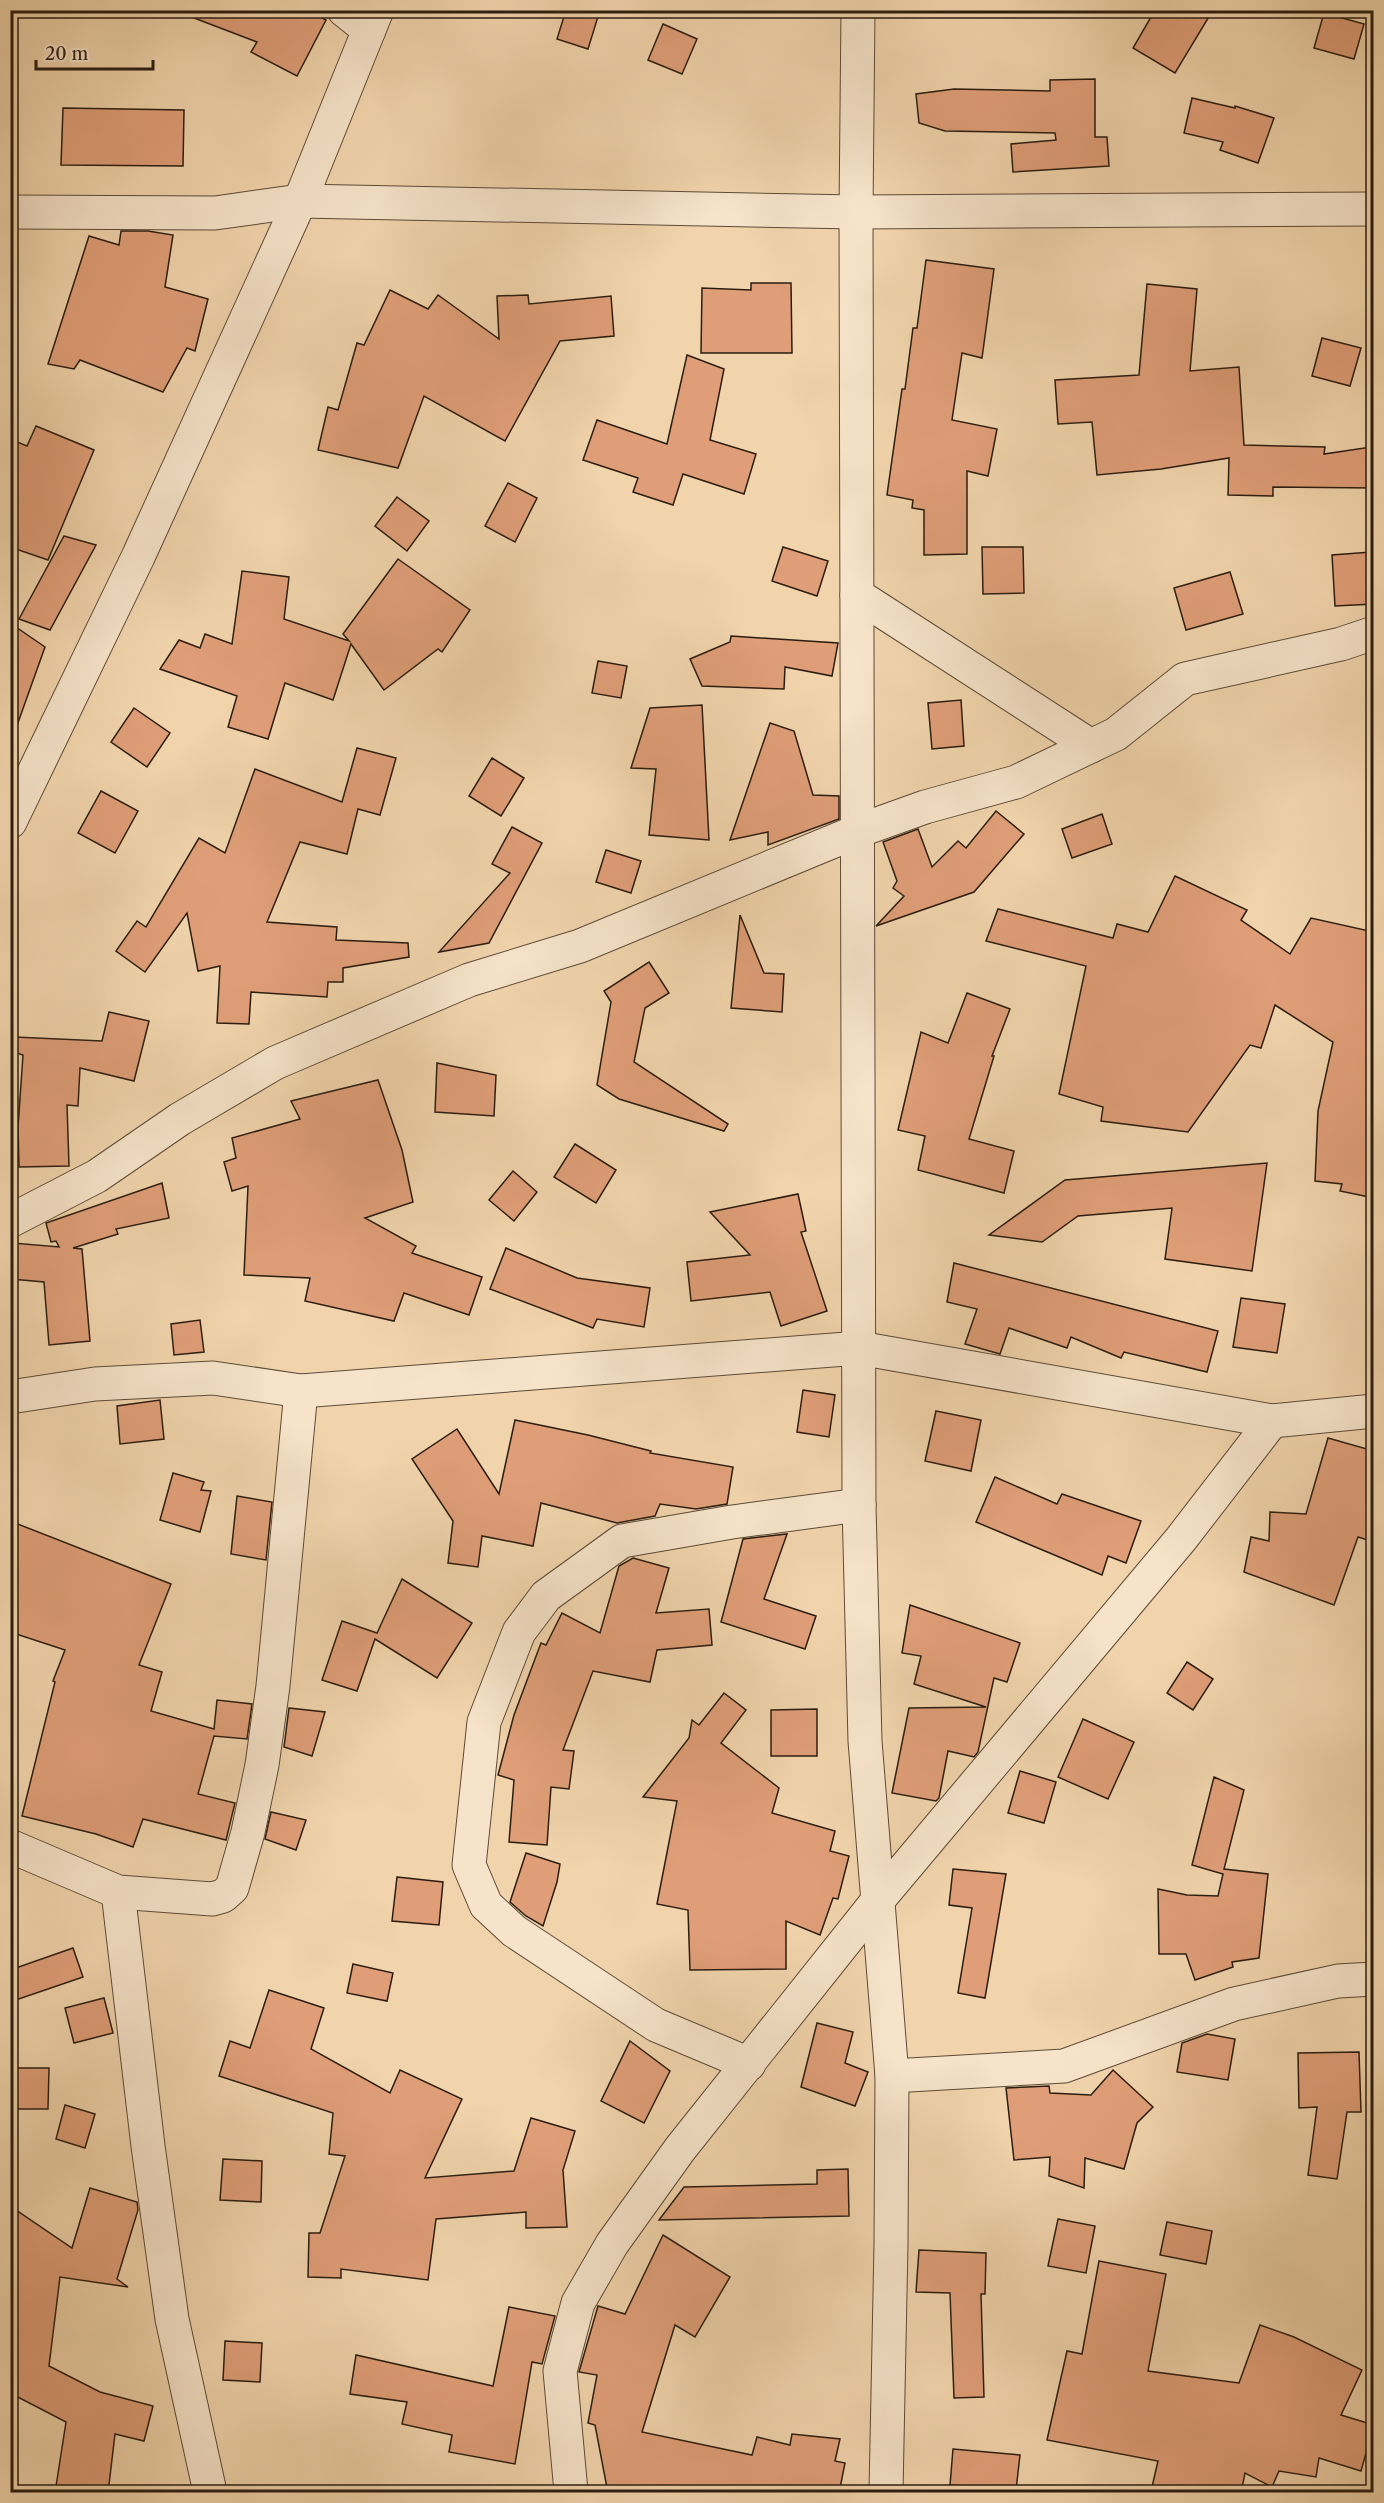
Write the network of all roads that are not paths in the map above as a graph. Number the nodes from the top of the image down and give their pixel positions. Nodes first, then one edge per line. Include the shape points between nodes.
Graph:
1 (858, 10) edge
2 (363, 17) edge
3 (300, 201) junction
4 (1374, 209) edge
5 (10, 212) edge
6 (856, 212) junction
7 (857, 595) junction
8 (1374, 633) edge
9 (1090, 746) junction
10 (10, 822) edge
11 (858, 831) junction
12 (10, 1221) edge
13 (859, 1348) junction
14 (301, 1391) junction
15 (10, 1397) edge
16 (1374, 1411) edge
17 (1272, 1421) junction
18 (859, 1505) junction
19 (10, 1846) edge
20 (118, 1892) junction
21 (879, 1899) junction
22 (1374, 1979) edge
23 (750, 2064) junction
24 (892, 2076) junction
25 (210, 2493) edge
26 (571, 2493) edge
27 (886, 2493) edge

1 - 6 street
2 - 3 street
3 - 5 street via 215,213
3 - 6 street
3 - 10 street via 138,557
4 - 6 street
6 - 7 street
7 - 9 street
7 - 11 street
8 - 9 street via 1185,679 1116,734
9 - 11 street via 1016,782 925,807
11 - 12 street via 580,946 469,980 275,1063 180,1119 97,1176
11 - 13 street
13 - 14 street
13 - 17 street
13 - 18 street
14 - 15 street via 213,1378 95,1384
14 - 20 street via 273,1686 249,1832 232,1888 213,1899
16 - 17 street
17 - 21 street via 1181,1539
18 - 21 street via 865,1741
18 - 23 street via 622,1540 546,1596 519,1632 484,1722 469,1865 486,1905 514,1931 656,2025
19 - 20 street
20 - 25 street via 172,2319
21 - 23 street
21 - 24 street
22 - 24 street via 1338,1981 1234,2004 1064,2066
23 - 26 street via 680,2149 612,2244 578,2303 560,2371
24 - 27 street

